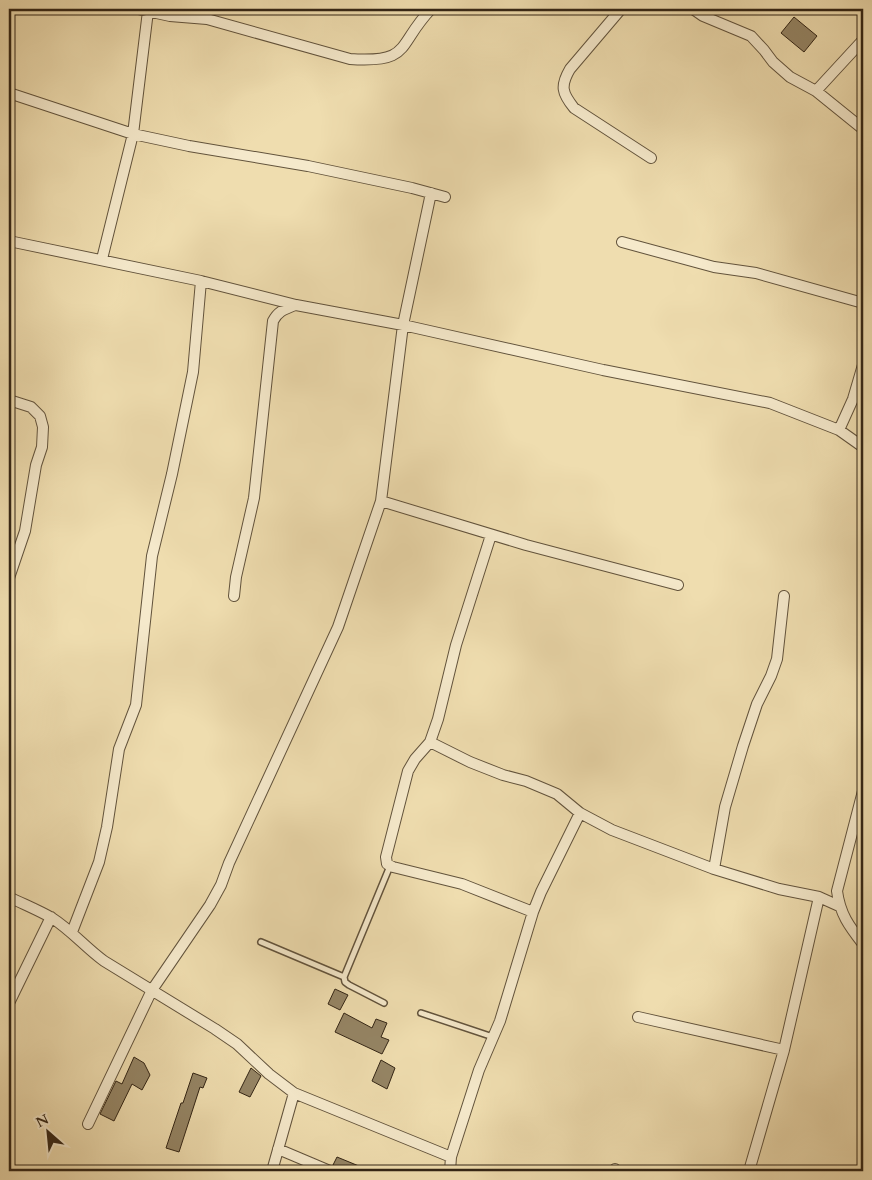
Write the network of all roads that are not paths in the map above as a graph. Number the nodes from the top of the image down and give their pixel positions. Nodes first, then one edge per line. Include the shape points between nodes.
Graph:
1 (431, 9) edge
2 (621, 9) edge
3 (693, 9) edge
4 (143, 10) edge
5 (707, 12) edge
6 (863, 40) edge
7 (816, 91) junction
8 (9, 93) edge
9 (863, 128) edge
10 (132, 134) junction
11 (651, 158) dead end
12 (431, 193) junction
13 (445, 197) dead end
14 (9, 241) edge
15 (622, 242) dead end
16 (102, 259) junction
17 (201, 281) junction
18 (863, 303) edge
19 (296, 305) junction
20 (403, 324) junction
21 (863, 365) edge
22 (9, 400) edge
23 (839, 430) junction
24 (863, 448) edge
25 (381, 500) junction
26 (491, 535) junction
27 (9, 578) edge
28 (678, 586) dead end
29 (234, 596) dead end
30 (784, 596) dead end
31 (430, 742) junction
32 (863, 790) edge
33 (580, 813) junction
34 (390, 865) junction
35 (714, 869) junction
36 (9, 897) edge
37 (819, 897) junction
38 (839, 906) junction
39 (533, 912) junction
40 (51, 917) junction
41 (72, 932) junction
42 (261, 942) dead end
43 (863, 944) edge
44 (344, 977) junction
45 (152, 990) junction
46 (384, 1003) dead end
47 (9, 1004) edge
48 (421, 1012) dead end
49 (638, 1018) dead end
50 (493, 1037) junction
51 (784, 1050) junction
52 (294, 1093) junction
53 (88, 1124) dead end
54 (278, 1149) junction
55 (451, 1157) junction
56 (9, 1169) edge
57 (15, 1171) edge
58 (272, 1171) edge
59 (330, 1171) edge
60 (450, 1171) edge
61 (749, 1171) edge

1 - 4 street via 396,55 364,60 350,59 207,19
2 - 11 street via 570,69 563,89 574,108
3 - 5 street
4 - 10 street
5 - 7 street via 751,36 790,77
6 - 7 street
7 - 9 street
8 - 10 street
10 - 12 street via 308,166
10 - 16 street
12 - 13 street
12 - 20 street
14 - 16 street
15 - 18 street via 714,267 756,273
16 - 17 street
17 - 19 street
17 - 41 street via 193,372 152,556 136,705 119,749 99,862
19 - 20 street
19 - 29 street via 284,309 273,321 254,498
20 - 23 street via 603,370 770,403
20 - 25 street
21 - 23 street
22 - 27 street via 31,407 40,416 43,427 42,447 24,531
23 - 24 street
25 - 26 street
25 - 45 street via 338,627 220,885
26 - 28 street
26 - 31 street
30 - 35 street via 777,659 743,746 725,807
31 - 33 street via 470,762 557,794
31 - 34 street via 408,771 386,857
32 - 38 street via 837,891
33 - 35 street via 612,830
33 - 39 street
34 - 39 street via 474,888
34 - 44 lane
35 - 37 street via 779,889
36 - 40 street
37 - 38 street
37 - 51 street
38 - 43 street
39 - 50 street
40 - 41 street
40 - 47 street
41 - 45 street via 94,954
42 - 44 lane
44 - 46 lane via 349,985
45 - 52 street via 237,1044
45 - 53 street
48 - 50 lane
49 - 51 street
50 - 55 street
51 - 61 street
52 - 54 street
52 - 55 street
54 - 58 street
54 - 59 street
55 - 60 street
56 - 57 street

